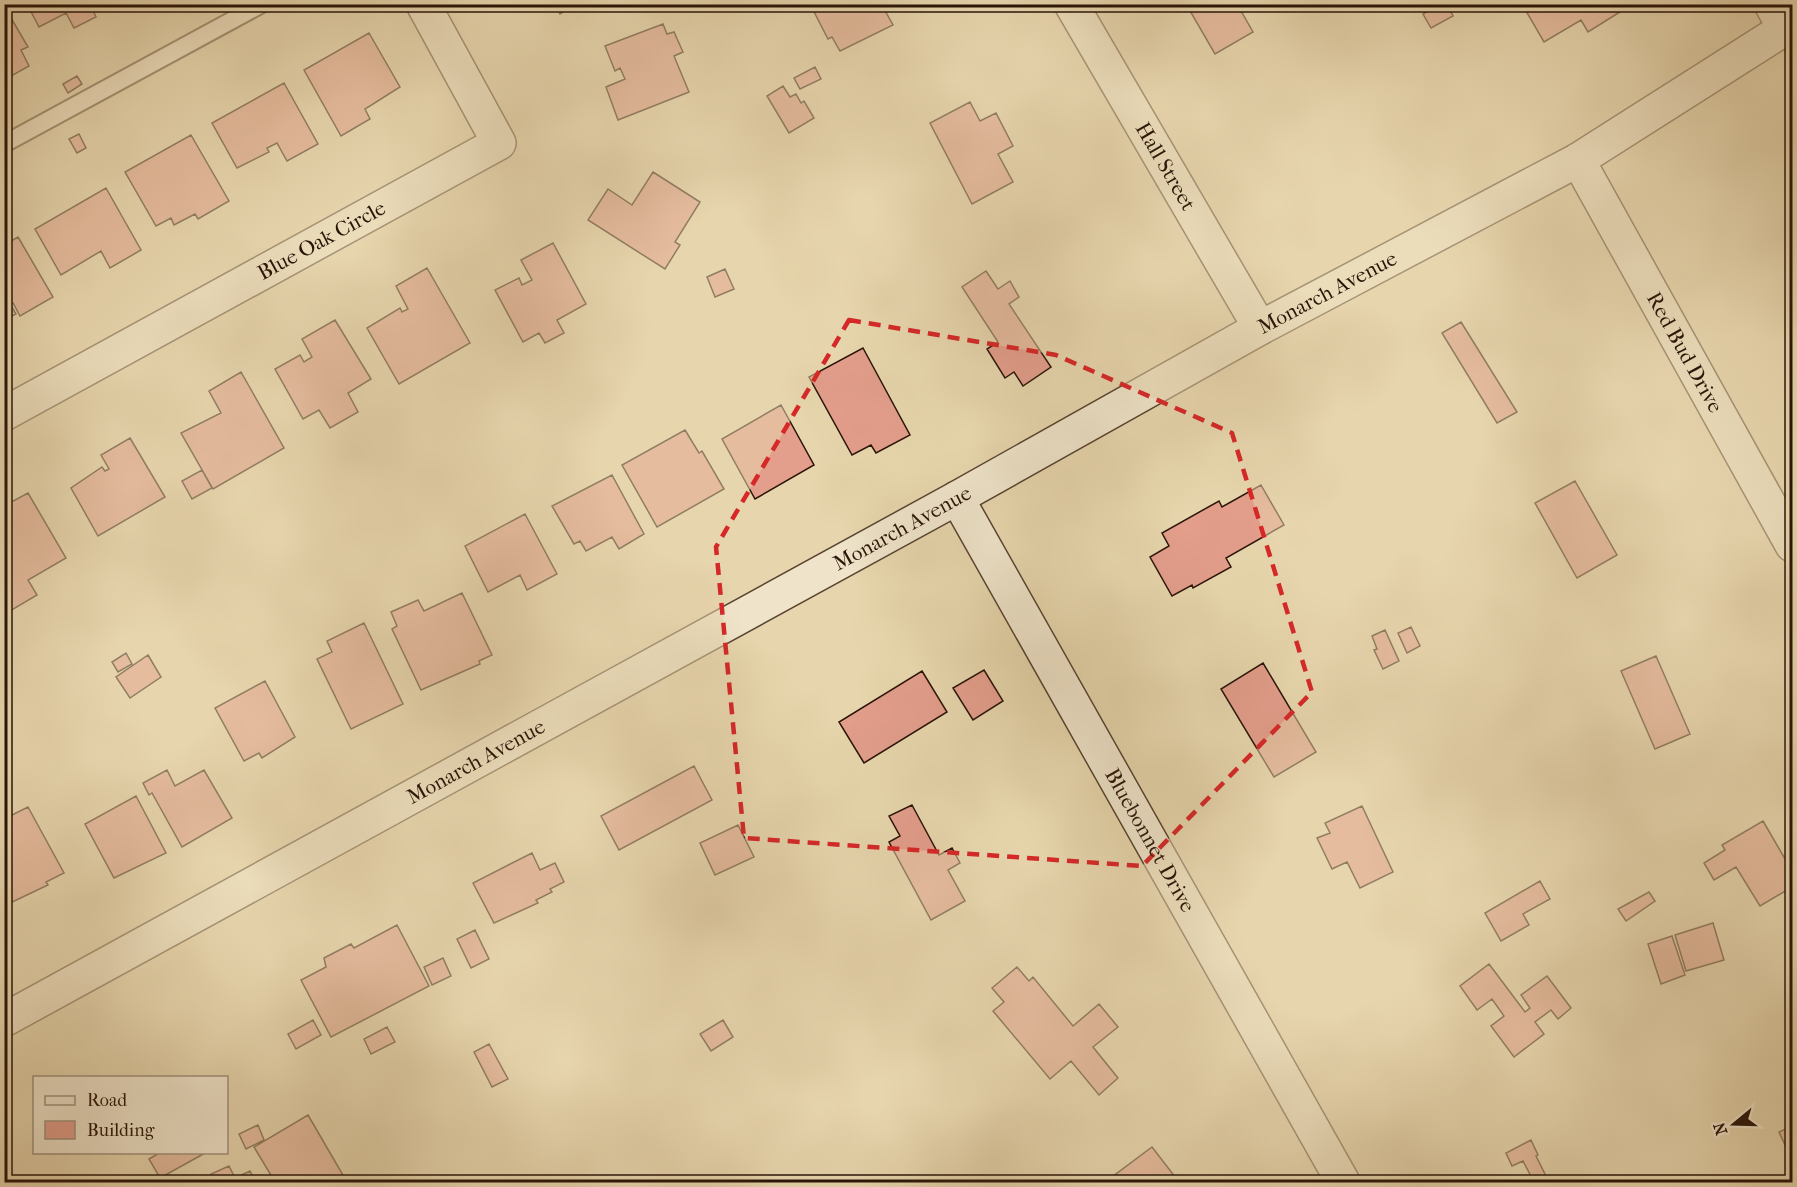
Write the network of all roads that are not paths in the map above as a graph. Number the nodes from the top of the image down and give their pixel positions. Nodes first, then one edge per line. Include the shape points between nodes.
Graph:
1 (261, 4) edge
2 (423, 4) edge
3 (1071, 4) edge
4 (1783, 19) edge
5 (4, 144) edge
6 (1578, 160) junction
7 (1260, 328) junction
8 (4, 414) edge
9 (957, 498) junction
10 (1792, 545) edge
11 (4, 1020) edge
12 (1343, 1182) edge

1 - 5 lane
2 - 8 street, Blue Oak Circle via 499,143
3 - 7 street, Hall Street
4 - 6 street, Monarch Avenue
6 - 7 street, Monarch Avenue
6 - 10 street, Red Bud Drive
7 - 9 street, Monarch Avenue
9 - 11 street, Monarch Avenue
9 - 12 street, Bluebonnet Drive

